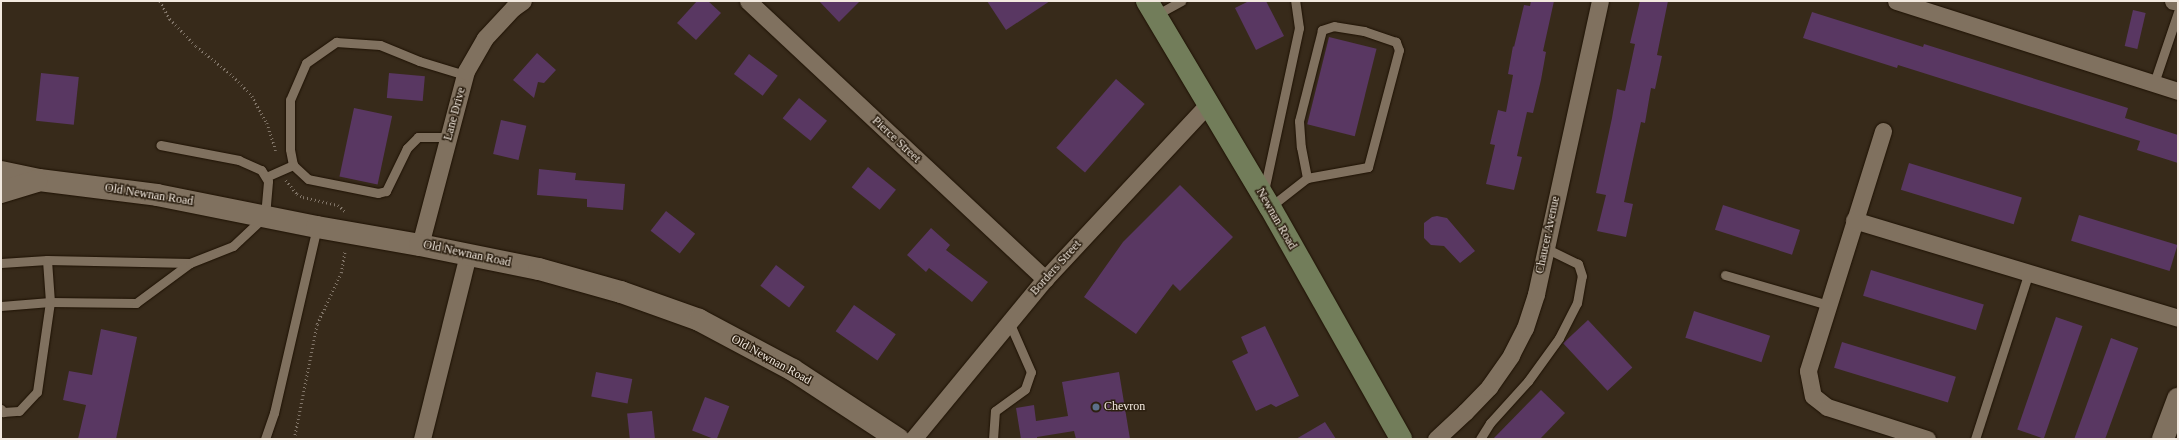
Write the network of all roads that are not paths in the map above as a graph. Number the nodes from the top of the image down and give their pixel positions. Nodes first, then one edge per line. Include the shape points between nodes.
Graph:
1 (523, 1) edge
2 (748, 1) edge
3 (1181, 1) edge
4 (1295, 1) edge
5 (1600, 1) edge
6 (1896, 1) edge
7 (2173, 1) edge
8 (2178, 2) edge
9 (1151, 8) edge
10 (2178, 12) edge
11 (465, 75) junction
12 (2154, 83) junction
13 (2178, 91) edge
14 (1208, 104) junction
15 (1883, 130) dead end
16 (448, 137) junction
17 (160, 145) dead end
18 (293, 164) junction
19 (1, 172) edge
20 (266, 177) junction
21 (1307, 178) junction
22 (39, 180) junction
23 (1, 192) edge
24 (1267, 201) junction
25 (265, 216) junction
26 (1854, 220) junction
27 (317, 227) junction
28 (420, 245) junction
29 (1545, 248) junction
30 (468, 255) junction
31 (47, 260) junction
32 (1, 263) edge
33 (190, 263) junction
34 (2029, 272) junction
35 (1725, 275) dead end
36 (1045, 279) junction
37 (50, 302) junction
38 (1828, 305) junction
39 (1, 306) edge
40 (2178, 318) edge
41 (1009, 322) junction
42 (2178, 399) edge
43 (1, 409) edge
44 (265, 439) edge
45 (422, 439) edge
46 (898, 439) edge
47 (912, 439) edge
48 (993, 439) edge
49 (1401, 439) edge
50 (1436, 439) edge
51 (1480, 439) edge
52 (1928, 439) edge
53 (1975, 439) edge
54 (2163, 439) edge

1 - 11 street, Lane Drive via 485,38
2 - 36 street, Pierce Street
3 - 9 lane
4 - 24 lane via 1299,28
5 - 29 street, Chaucer Avenue
6 - 12 street
7 - 8 street
9 - 14 main road, Newnan Road
10 - 12 lane
11 - 16 street, Lane Drive
11 - 18 lane via 419,61 380,45 336,42 306,63 290,100 290,148
12 - 13 street
14 - 24 main road, Newnan Road
14 - 36 street, Borders Street
15 - 26 street
16 - 18 lane via 418,137 407,148 386,191 378,193 308,179
16 - 28 street, Lane Drive
17 - 20 lane via 239,160 261,170
18 - 20 lane
19 - 22 street, Old Newnan Road
20 - 25 lane via 268,194
21 - 21 lane via 1368,167 1399,50 1396,42 1364,31 1334,26 1322,30 1299,121
21 - 24 lane
22 - 23 street
22 - 25 street, Old Newnan Road via 157,194
24 - 49 main road, Newnan Road
25 - 27 street, Old Newnan Road
25 - 33 lane via 233,246
26 - 34 street
26 - 38 street
27 - 28 street, Old Newnan Road
27 - 44 lane via 274,413
28 - 30 street, Old Newnan Road
29 - 50 street, Chaucer Avenue via 1536,294 1525,328 1511,355 1489,387
29 - 51 lane via 1578,264 1582,276 1577,303 1559,338 1528,381 1490,423
30 - 45 street
30 - 46 street, Old Newnan Road via 540,269 622,292 699,320 793,370
31 - 32 lane
31 - 33 lane
31 - 37 lane
33 - 37 lane via 136,302
34 - 40 street
34 - 53 lane
35 - 38 lane
36 - 41 street, Borders Street
37 - 39 lane
37 - 43 lane via 37,392 19,411 3,412
38 - 52 street via 1808,371 1812,396 1827,407
41 - 47 street, Borders Street
41 - 48 lane via 1031,372 1025,389 995,411
42 - 54 street

